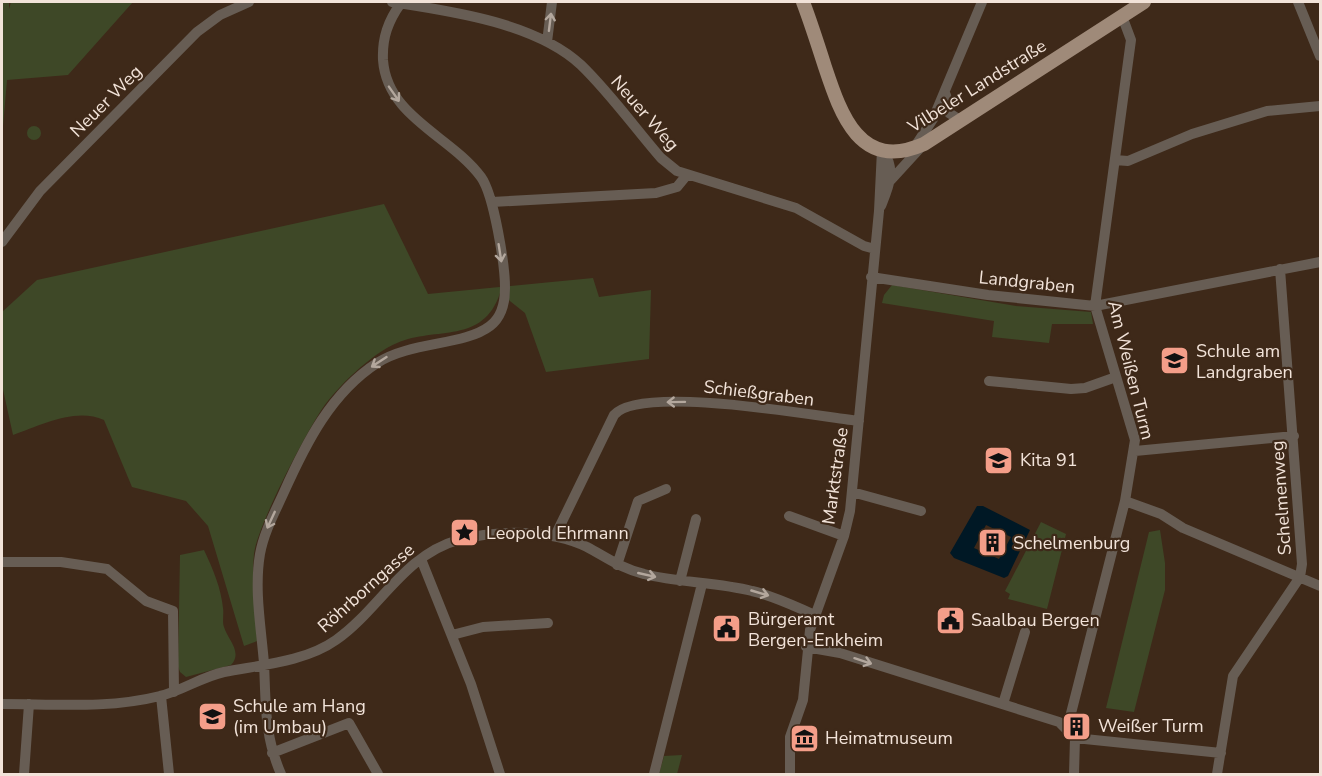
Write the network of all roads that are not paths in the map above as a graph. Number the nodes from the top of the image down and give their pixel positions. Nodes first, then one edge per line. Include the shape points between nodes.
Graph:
1 (249, 2) edge
2 (397, 2) edge
3 (552, 2) edge
4 (803, 2) edge
5 (982, 2) edge
6 (1144, 2) edge
7 (1298, 2) edge
8 (1122, 16) junction
9 (547, 42) junction
10 (1320, 56) edge
11 (948, 86) junction
12 (1320, 106) edge
13 (960, 120) junction
14 (919, 146) junction
15 (882, 150) junction
16 (1115, 160) junction
17 (686, 176) junction
18 (890, 180) junction
19 (492, 202) junction
20 (879, 211) junction
21 (2, 242) edge
22 (875, 249) junction
23 (1320, 261) edge
24 (1280, 269) junction
25 (871, 277) junction
26 (1095, 306) junction
27 (1116, 377) junction
28 (989, 381) dead end
29 (859, 421) junction
30 (1294, 436) junction
31 (1135, 451) junction
32 (666, 489) dead end
33 (852, 492) junction
34 (1125, 501) junction
35 (921, 511) dead end
36 (789, 516) dead end
37 (696, 519) dead end
38 (844, 536) junction
39 (555, 537) junction
40 (421, 559) junction
41 (2, 562) edge
42 (617, 565) junction
43 (1300, 577) junction
44 (680, 581) junction
45 (702, 584) junction
46 (1320, 586) edge
47 (815, 615) junction
48 (548, 623) dead end
49 (1025, 632) dead end
50 (452, 635) junction
51 (806, 647) junction
52 (264, 665) junction
53 (174, 692) junction
54 (161, 696) junction
55 (2, 704) edge
56 (29, 704) junction
57 (1003, 704) junction
58 (1067, 729) junction
59 (1075, 738) junction
60 (272, 753) junction
61 (1221, 753) junction
62 (24, 774) edge
63 (169, 774) edge
64 (281, 774) edge
65 (378, 774) edge
66 (500, 774) edge
67 (654, 774) edge
68 (790, 774) edge
69 (1074, 774) edge
70 (1217, 774) edge

1 - 21 street, Neuer Weg via 196,32 40,191
2 - 9 street, Neuer Weg via 476,16
2 -> 19 street via 383,38 385,79 396,99 482,178
9 -> 3 street
4 - 15 main road via 844,119 862,140
5 - 11 street
6 - 8 main road, Vilbeler Landstraße
7 - 10 street
8 - 13 main road, Vilbeler Landstraße
8 - 16 street, Am Weißen Turm via 1131,40
9 - 17 street, Neuer Weg via 579,64 661,158
11 - 13 street via 946,108
11 - 14 street
12 - 16 street via 1267,111 1192,134 1128,161
13 - 14 main road, Vilbeler Landstraße
14 - 15 main road, Vilbeler Landstraße via 894,152
14 - 18 street
15 - 18 street via 889,161
15 - 20 street, Marktstraße
16 - 26 street, Am Weißen Turm
17 - 19 street via 677,187 656,193
17 - 22 street, Neuer Weg via 796,208
18 - 20 street, Marktstraße
19 -> 52 street via 505,285 504,303 497,318 476,333 401,350 364,372 327,410 296,466 266,530 260,554
20 - 22 street, Marktstraße
22 - 25 street, Marktstraße
23 - 24 street, Landgraben
24 - 26 street, Landgraben
24 - 30 street, Schelmenweg
25 - 26 street, Landgraben
25 - 29 street, Marktstraße
26 - 27 street, Am Weißen Turm
27 - 28 street via 1071,389
27 - 31 street, Am Weißen Turm
29 - 33 street, Marktstraße
29 -> 39 street, Schießgraben via 725,402 625,406 614,415
30 - 31 street
30 - 43 street, Schelmenweg
31 - 34 street, Am Weißen Turm
32 - 42 street via 638,501
33 - 35 street
33 - 38 street, Marktstraße
34 - 43 street
34 - 58 street, Am Weißen Turm
36 - 38 street
37 - 44 street
38 - 47 street, Marktstraße
39 - 40 street, Röhrborngasse via 481,536 447,544
39 - 42 street, Röhrborngasse via 587,547
40 - 50 street
40 - 52 street, Röhrborngasse via 337,640 306,654
41 - 53 street via 61,562 107,568 146,601 173,611
42 -> 44 street, Röhrborngasse
43 - 46 street
43 - 61 street, Schelmenweg via 1233,676
44 - 45 street, Röhrborngasse
45 -> 47 street, Röhrborngasse via 758,592
45 - 67 street
47 - 51 street, Marktstraße
48 - 50 street via 483,627
49 - 57 street
50 - 66 street
51 -> 57 street via 840,653
51 - 68 street, Marktstraße via 803,700 790,737
52 - 53 street, Röhrborngasse via 223,673
52 - 60 street via 265,724
53 - 54 street, Röhrborngasse
54 - 56 street, Röhrborngasse via 111,704
54 - 63 street
55 - 56 street, Röhrborngasse
56 - 62 street
57 - 58 street via 1059,722
58 - 59 street
59 - 61 street
59 - 69 street
60 - 64 street
60 - 65 street via 349,723
61 - 70 street, Schelmenweg

